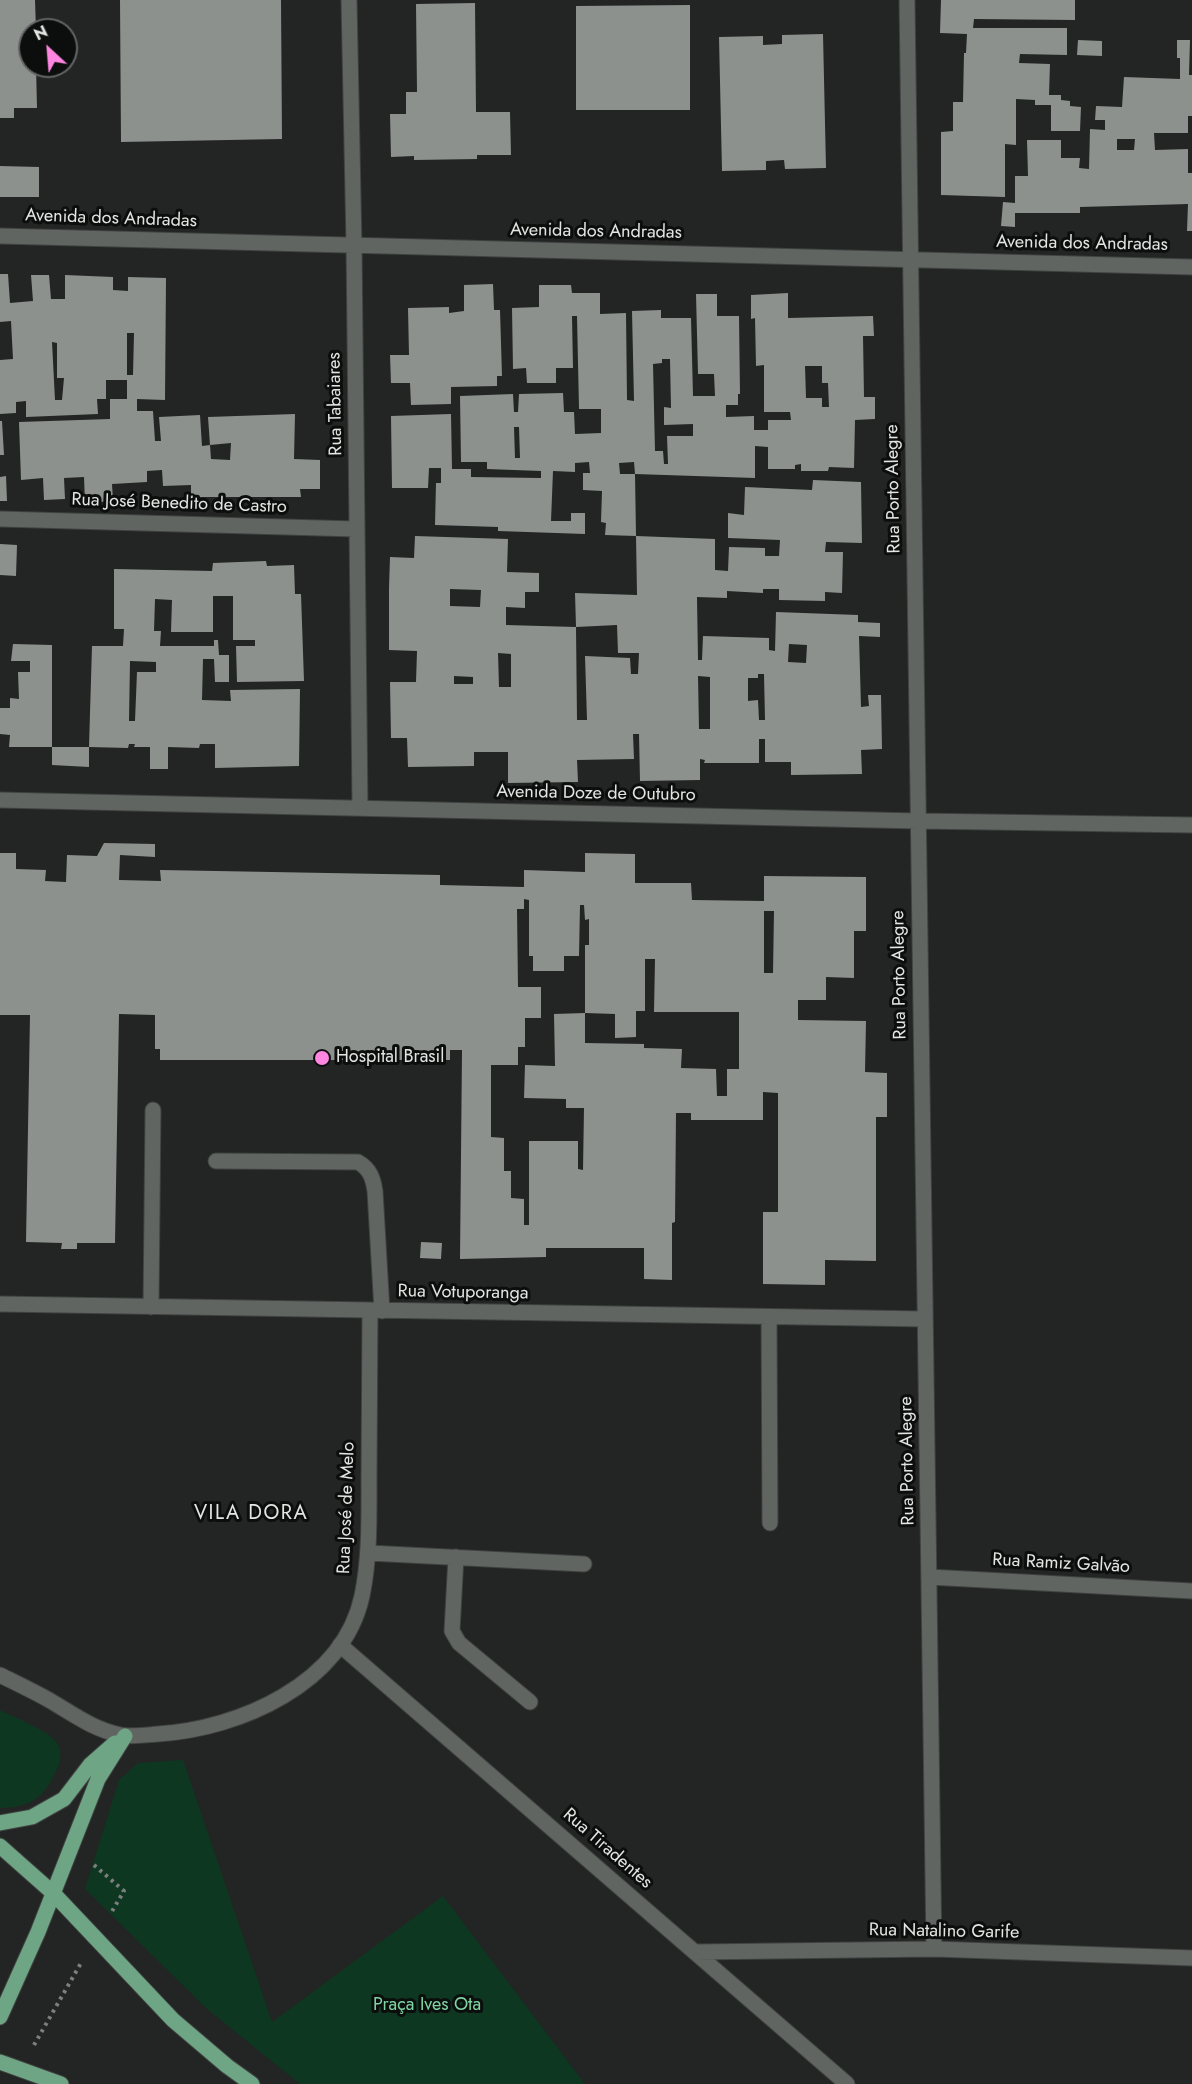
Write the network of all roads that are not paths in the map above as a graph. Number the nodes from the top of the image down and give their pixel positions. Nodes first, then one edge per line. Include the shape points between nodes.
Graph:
1 (349, 0) edge
2 (907, 0) edge
3 (0, 236) edge
4 (354, 245) junction
5 (909, 260) junction
6 (1192, 267) edge
7 (0, 519) edge
8 (357, 529) junction
9 (0, 800) edge
10 (360, 807) junction
11 (918, 821) junction
12 (1192, 825) edge
13 (153, 1110) dead end
14 (216, 1161) dead end
15 (0, 1304) edge
16 (151, 1307) junction
17 (376, 1311) junction
18 (769, 1317) junction
19 (925, 1319) junction
20 (770, 1523) dead end
21 (369, 1552) junction
22 (456, 1557) junction
23 (584, 1564) dead end
24 (929, 1577) junction
25 (1192, 1591) edge
26 (340, 1645) junction
27 (0, 1675) edge
28 (530, 1702) dead end
29 (125, 1736) junction
30 (0, 1823) edge
31 (0, 1846) edge
32 (53, 1893) junction
33 (934, 1949) junction
34 (696, 1952) junction
35 (1192, 1958) edge
36 (0, 2017) edge
37 (0, 2062) edge
38 (61, 2084) edge
39 (252, 2084) edge
40 (847, 2084) edge

1 - 4 street, Rua Tabaiares
2 - 5 street, Rua Porto Alegre
3 - 4 street, Avenida dos Andradas
4 - 5 street, Avenida dos Andradas
4 - 8 street, Rua Tabaiares
5 - 6 street, Avenida dos Andradas
5 - 11 street, Rua Porto Alegre
7 - 8 street, Rua José Benedito de Castro
8 - 10 street, Rua Tabaiares
9 - 10 street, Avenida Doze de Outubro
10 - 11 street, Avenida Doze de Outubro
11 - 12 street, Avenida Doze de Outubro
11 - 19 street, Rua Porto Alegre
13 - 16 street
14 - 17 street, Rua José de Melo via 358,1162 366,1167 375,1191
15 - 16 street, Rua Votuporanga
16 - 17 street, Rua Votuporanga
17 - 18 street, Rua Votuporanga
17 - 21 street, Rua José de Melo
18 - 19 street, Rua Votuporanga
18 - 20 street
19 - 24 street, Rua Porto Alegre
21 - 22 street
21 - 26 street, Rua José de Melo via 362,1597
22 - 23 street
22 - 28 street via 452,1631 459,1643
24 - 25 street, Rua Ramiz Galvão
24 - 33 street, Rua Porto Alegre
26 - 29 street, Rua José de Melo via 304,1682 239,1717 187,1731
26 - 34 street, Rua Tiradentes
27 - 29 street, Rua José de Melo via 88,1724
29 - 30 main road via 90,1765 64,1799 32,1817
29 - 32 main road via 98,1779
31 - 32 main road
32 - 36 main road
32 - 39 main road via 173,2020
33 - 34 street, Rua Natalino Garife
33 - 35 street, Rua Natalino Garife
34 - 40 street, Rua Tiradentes
37 - 38 main road

